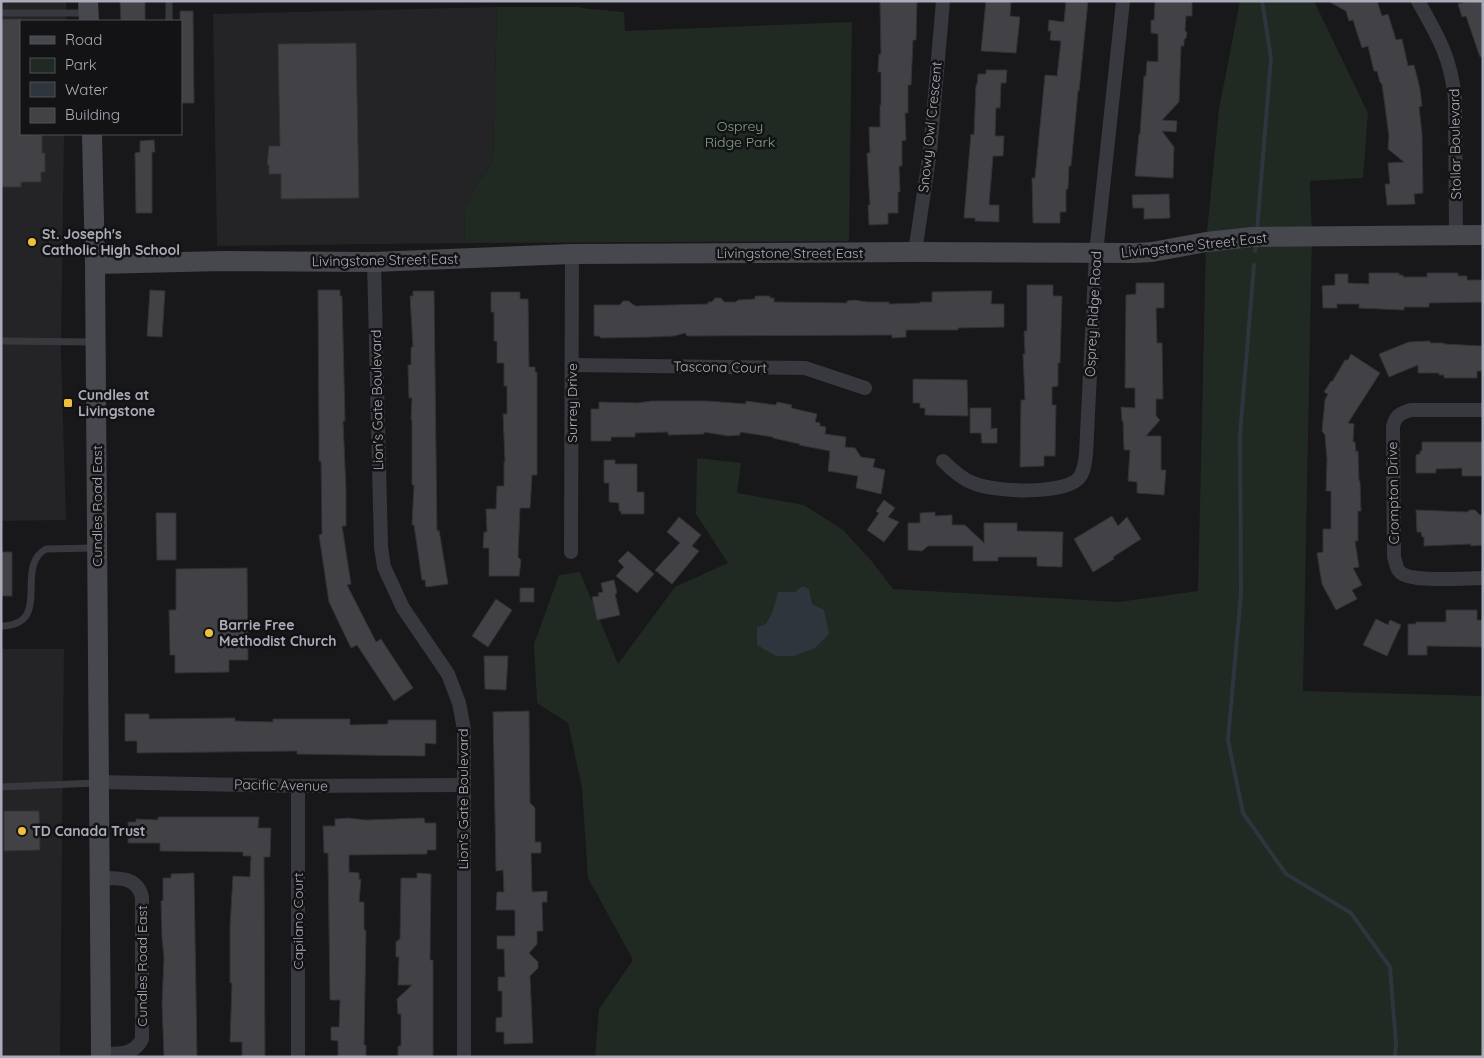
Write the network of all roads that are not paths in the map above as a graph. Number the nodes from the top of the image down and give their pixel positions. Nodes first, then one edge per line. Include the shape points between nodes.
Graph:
1 (169, 1) edge
2 (943, 1) edge
3 (1123, 1) edge
4 (1418, 1) edge
5 (89, 12) edge
6 (1, 13) edge
7 (169, 20) edge
8 (92, 135) edge
9 (1483, 235) edge
10 (1456, 236) junction
11 (915, 252) junction
12 (1096, 253) junction
13 (572, 254) junction
14 (374, 262) junction
15 (96, 264) junction
16 (1, 341) edge
17 (96, 342) junction
18 (572, 365) junction
19 (865, 388) dead end
20 (1483, 410) edge
21 (943, 461) dead end
22 (97, 548) junction
23 (571, 552) dead end
24 (1483, 578) edge
25 (1, 626) edge
26 (99, 782) junction
27 (298, 786) junction
28 (463, 786) junction
29 (1, 787) edge
30 (100, 878) junction
31 (101, 1056) edge
32 (298, 1057) edge
33 (464, 1057) edge

1 - 7 lane
2 - 11 street, Snowy Owl Crescent via 930,152
3 - 12 street, Osprey Ridge Road
4 - 10 street, Stollar Boulevard via 1441,41 1453,78
5 - 6 lane
8 - 15 street, Cundles Road East
9 - 10 street, Livingstone Street East
10 - 12 street, Livingstone Street East via 1252,237 1152,252
11 - 12 street, Livingstone Street East
11 - 13 street, Livingstone Street East
12 - 21 street, Osprey Ridge Road via 1086,454 1079,478 1058,488 1000,489 972,483
13 - 14 street, Livingstone Street East
13 - 18 street, Surrey Drive
14 - 15 street, Livingstone Street East via 224,260
14 - 28 street, Lion's Gate Boulevard via 384,567 403,608 448,674 459,703 464,729
15 - 17 street, Cundles Road East
16 - 17 lane
17 - 22 street, Cundles Road East
18 - 19 street, Tascona Court via 805,368
18 - 23 street, Surrey Drive
20 - 24 street, Crompton Drive via 1411,410 1394,419 1393,427 1394,557 1398,571 1407,578
22 - 25 lane via 46,549 39,553 32,567 32,597 27,614 14,624
22 - 26 street, Cundles Road East
26 - 27 street, Pacific Avenue
26 - 29 lane
26 - 30 street, Cundles Road East
27 - 28 street, Pacific Avenue
27 - 32 street, Capilano Court
28 - 33 street, Lion's Gate Boulevard
30 - 31 street, Cundles Road East
30 - 31 street, Cundles Road East via 124,878 138,888 142,897 142,1039 129,1052

